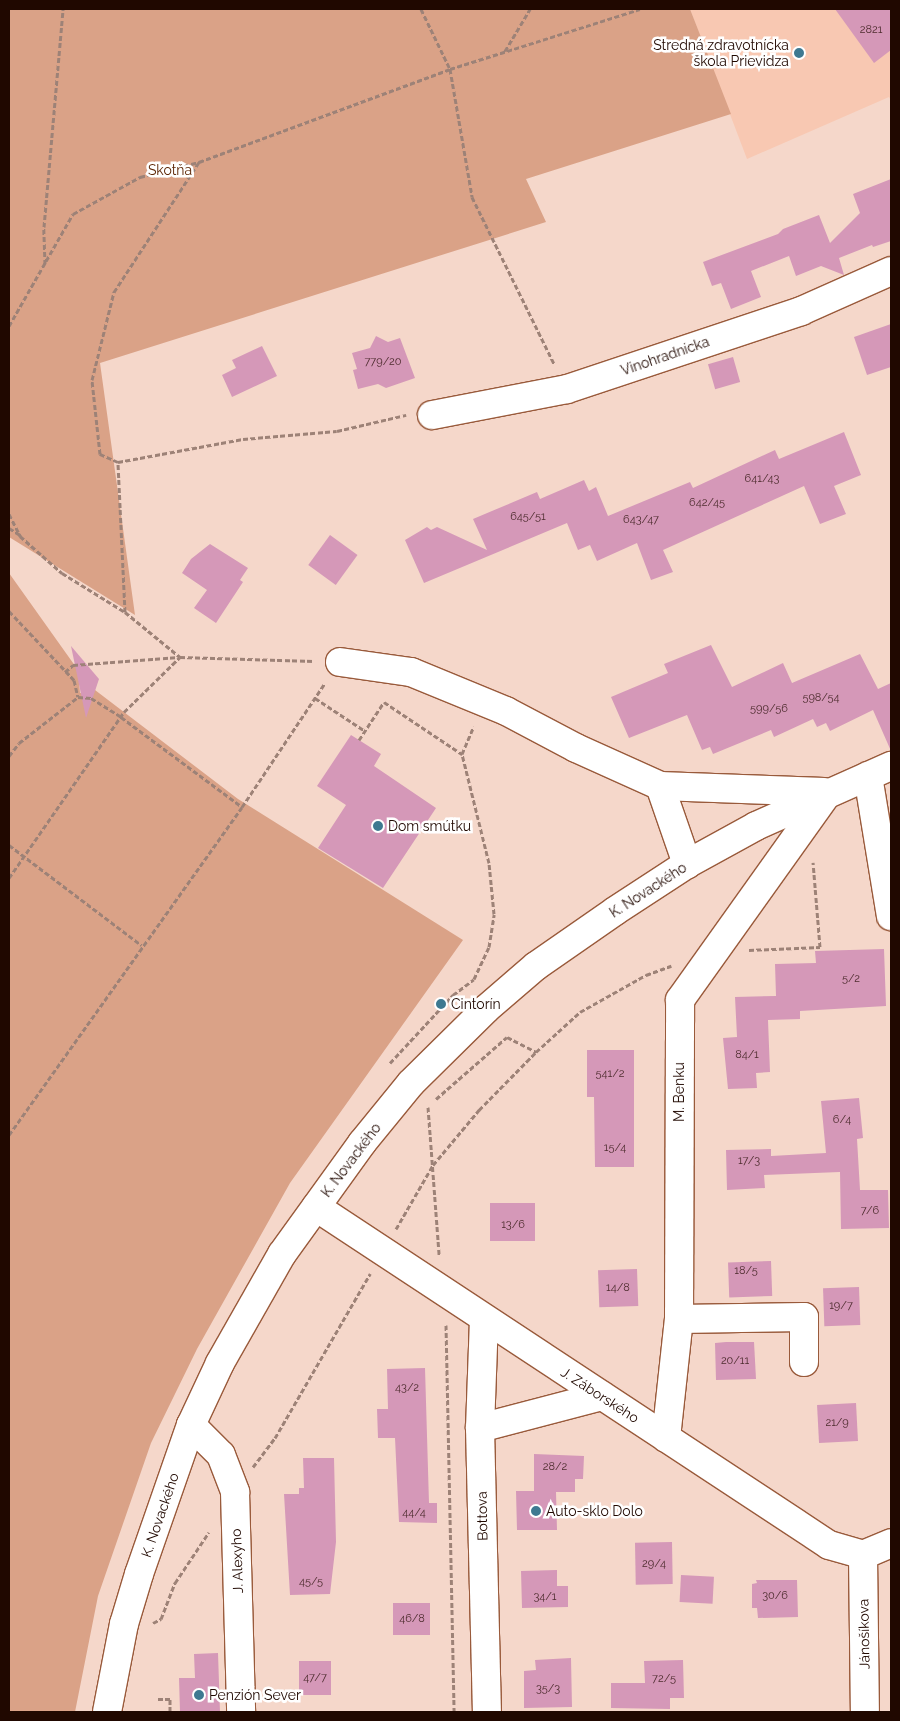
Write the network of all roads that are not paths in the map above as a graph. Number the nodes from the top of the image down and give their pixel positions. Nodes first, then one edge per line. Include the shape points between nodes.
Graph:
1 (891, 271) edge
2 (432, 415) road end
3 (340, 662) road end
4 (880, 771) edge
5 (660, 786) junction
6 (828, 792) junction
7 (687, 864) junction
8 (891, 916) edge
9 (316, 1207) junction
10 (484, 1319) junction
11 (678, 1319) junction
12 (804, 1362) dead end
13 (602, 1396) junction
14 (191, 1425) junction
15 (480, 1428) junction
16 (666, 1438) junction
17 (891, 1543) edge
18 (863, 1555) junction
19 (107, 1712) edge
20 (241, 1712) edge
21 (487, 1712) edge
22 (865, 1712) edge

1 - 2 street, Vinohradnícka via 801,311 567,389
3 - 5 street via 411,672 485,702
4 - 6 street, K. Novackého
4 - 8 street
5 - 6 street
5 - 7 street
6 - 7 street, K. Novackého
6 - 11 street, M. Benku via 680,1000
7 - 9 street, K. Novackého via 536,966 486,1009 411,1083
9 - 10 street, J. Záborského
9 - 14 street, K. Novackého via 282,1254 229,1346
10 - 13 street, J. Záborského
10 - 15 street, Bottova
11 - 12 street via 804,1317
11 - 16 street, M. Benku
13 - 15 street
13 - 16 street, J. Záborského
14 - 19 street, K. Novackého via 124,1624
14 - 20 street, J. Alexyho via 221,1455 235,1492
15 - 21 street, Bottova
16 - 18 street, J. Záborského via 829,1545
17 - 18 street
18 - 22 street, Jánošíkova

